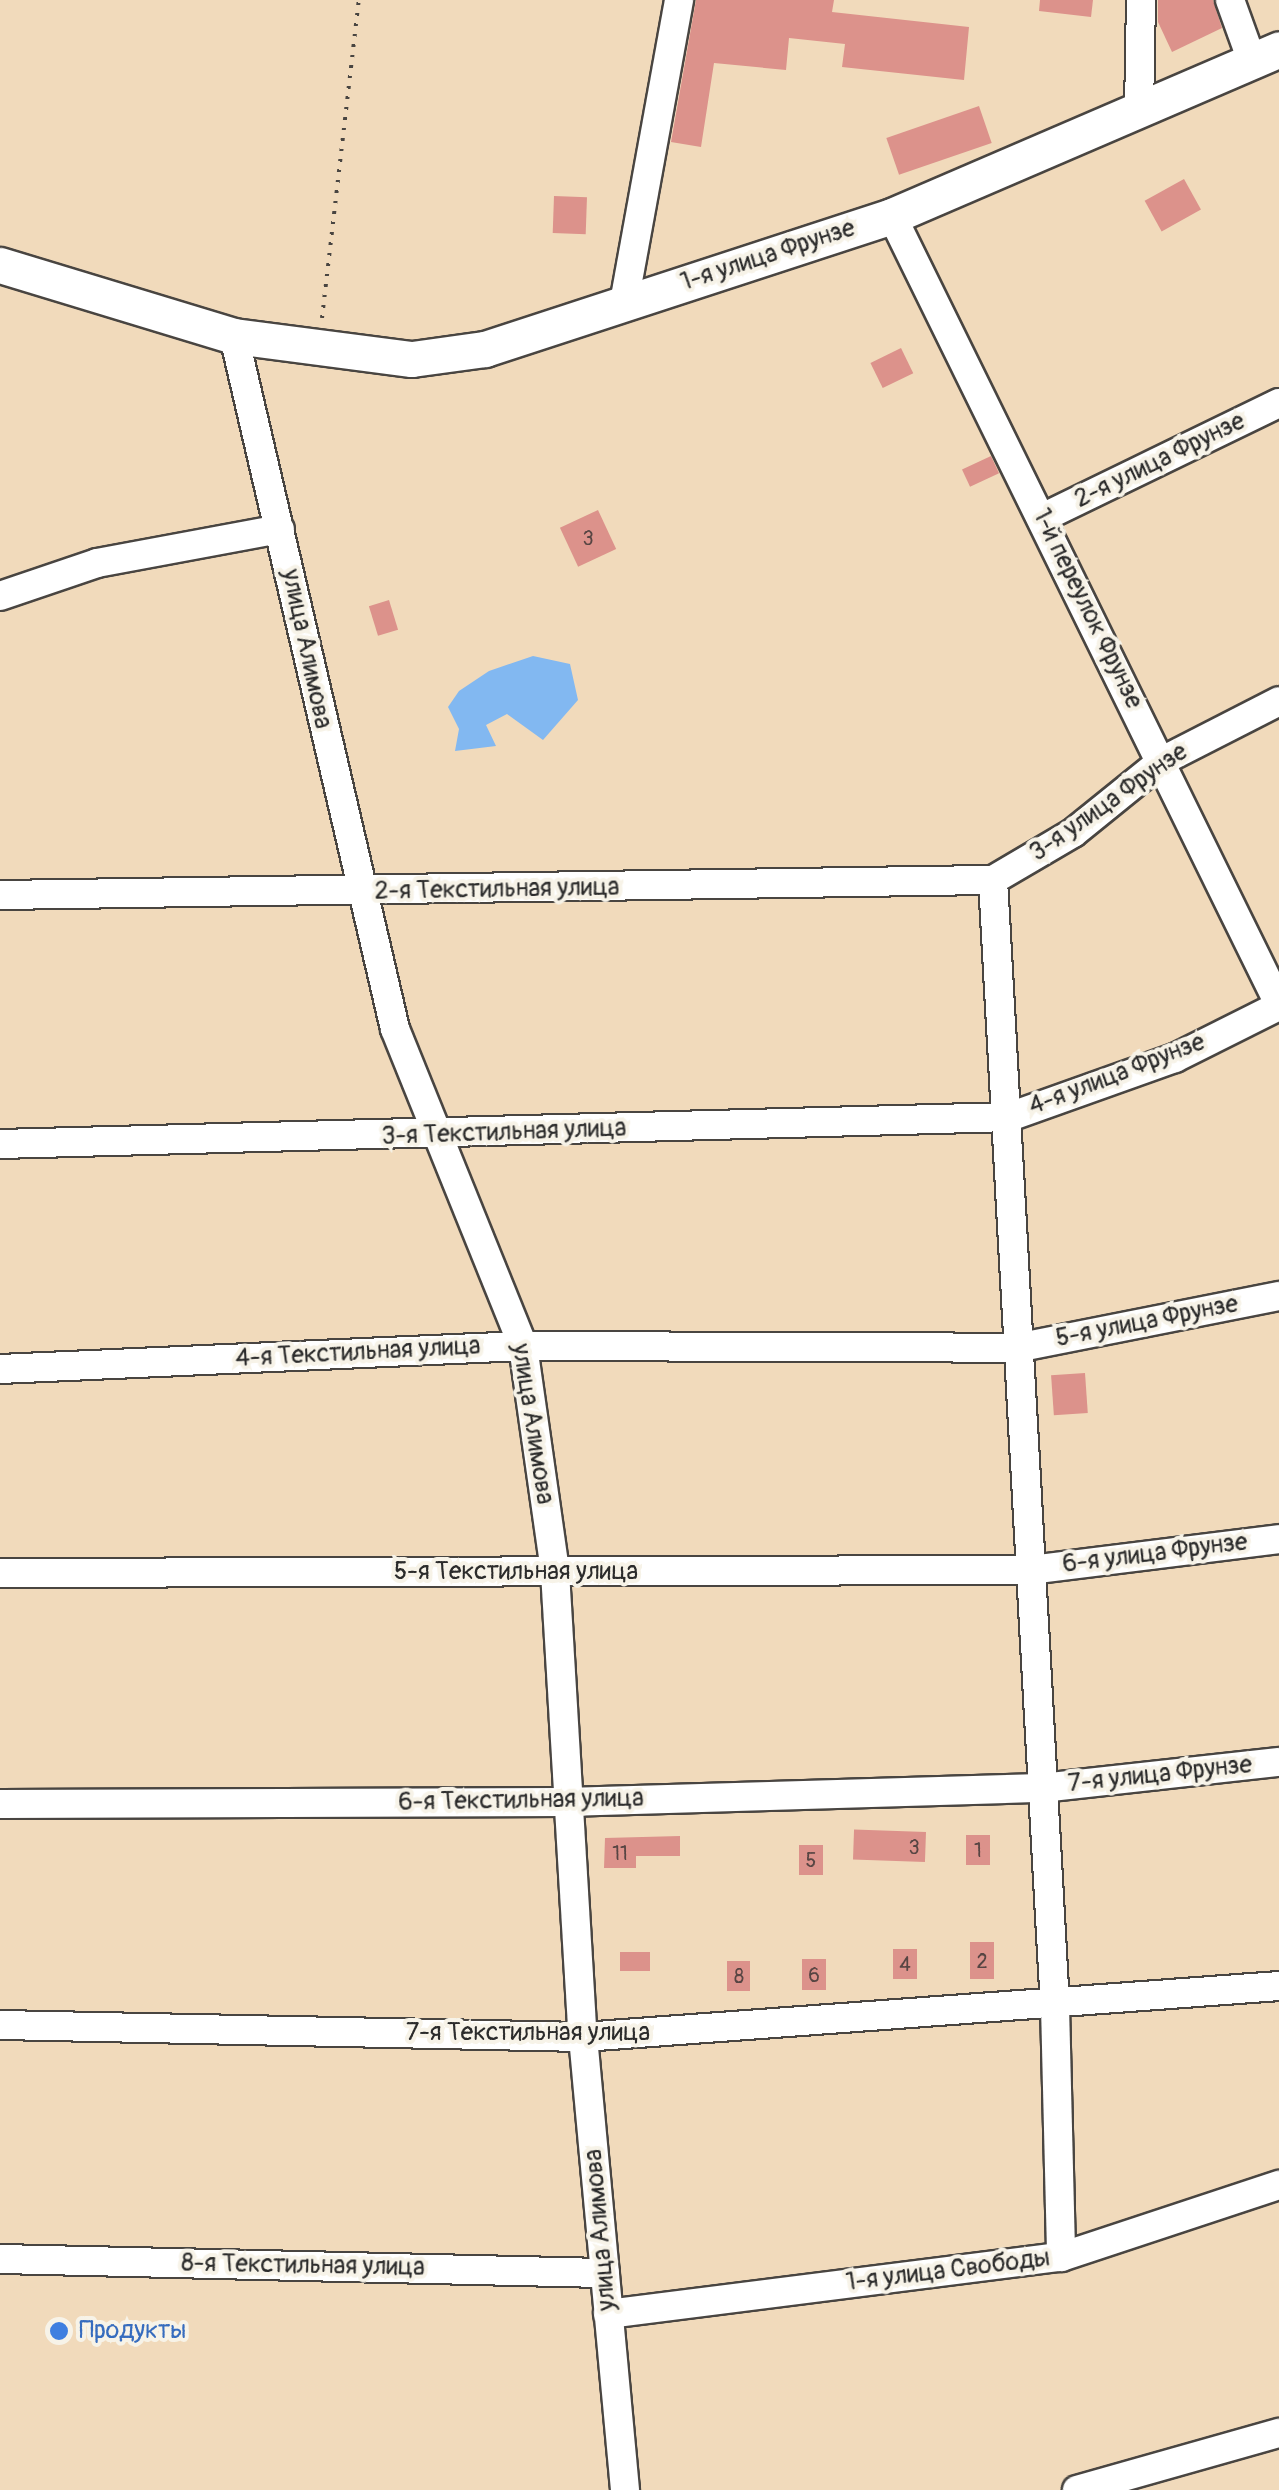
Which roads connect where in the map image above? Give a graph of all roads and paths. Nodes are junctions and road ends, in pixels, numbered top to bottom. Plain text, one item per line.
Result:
1 (359, 0) edge
2 (679, 0) edge
3 (1140, 0) edge
4 (1230, 0) edge
5 (1265, 55) edge
6 (1139, 112) junction
7 (892, 216) junction
8 (0, 265) edge
9 (624, 303) junction
10 (234, 336) junction
11 (319, 350) junction
12 (1279, 403) edge
13 (1042, 518) junction
14 (280, 529) junction
15 (0, 596) edge
16 (1279, 701) edge
17 (1162, 761) junction
18 (994, 880) junction
19 (359, 893) junction
20 (0, 896) edge
21 (1279, 1005) edge
22 (1009, 1116) junction
23 (436, 1136) junction
24 (0, 1144) edge
25 (1279, 1296) edge
26 (523, 1346) junction
27 (1016, 1348) junction
28 (0, 1369) edge
29 (1279, 1540) edge
30 (1031, 1570) junction
31 (555, 1572) junction
32 (0, 1573) edge
33 (1279, 1762) edge
34 (1042, 1788) junction
35 (566, 1802) junction
36 (0, 1804) edge
37 (1279, 1986) edge
38 (1055, 2006) junction
39 (0, 2025) edge
40 (583, 2038) junction
41 (1279, 2185) edge
42 (1061, 2257) junction
43 (0, 2259) edge
44 (606, 2273) junction
45 (608, 2314) junction
46 (1279, 2433) edge
47 (624, 2490) edge
48 (1077, 2490) edge

1 - 11 path
2 - 9 street
3 - 6 street
4 - 5 street
5 - 6 main road, 1-я улица Фрунзе
6 - 7 main road, 1-я улица Фрунзе
7 - 9 main road, 1-я улица Фрунзе
7 - 13 street, 1-й переулок Фрунзе
8 - 10 main road, 1-я улица Фрунзе
9 - 11 main road, 1-я улица Фрунзе
10 - 11 main road, 1-я улица Фрунзе
10 - 14 street, улица Алимова
12 - 13 street, 2-я улица Фрунзе
13 - 17 street, 1-й переулок Фрунзе
14 - 15 street
14 - 19 street, улица Алимова
16 - 17 street, 3-я улица Фрунзе
17 - 18 street, 3-я улица Фрунзе
17 - 21 street, 1-й переулок Фрунзе
18 - 19 street, 2-я Текстильная улица
18 - 22 street
19 - 20 street, 2-я Текстильная улица
19 - 23 street, улица Алимова
21 - 22 street, 4-я улица Фрунзе
22 - 23 street, 3-я Текстильная улица
22 - 27 street
23 - 24 street, 3-я Текстильная улица
23 - 26 street, улица Алимова
25 - 27 street, 5-я улица Фрунзе
26 - 27 street, 4-я Текстильная улица
26 - 28 street, 4-я Текстильная улица
26 - 31 street, улица Алимова
27 - 30 street
29 - 30 street, 6-я улица Фрунзе
30 - 31 street, 5-я Текстильная улица
30 - 34 street
31 - 32 street, 5-я Текстильная улица
31 - 35 street, улица Алимова
33 - 34 street, 7-я улица Фрунзе
34 - 35 street, 6-я Текстильная улица
34 - 38 street
35 - 36 street, 6-я Текстильная улица
35 - 40 street, улица Алимова
37 - 38 street, 7-я Текстильная улица
38 - 40 street, 7-я Текстильная улица
38 - 42 street
39 - 40 street, 7-я Текстильная улица
40 - 44 street, улица Алимова
41 - 42 street, 1-я улица Свободы
42 - 45 street, 1-я улица Свободы
43 - 44 street, 8-я Текстильная улица
44 - 45 street, улица Алимова
45 - 47 street, улица Алимова
46 - 48 street

